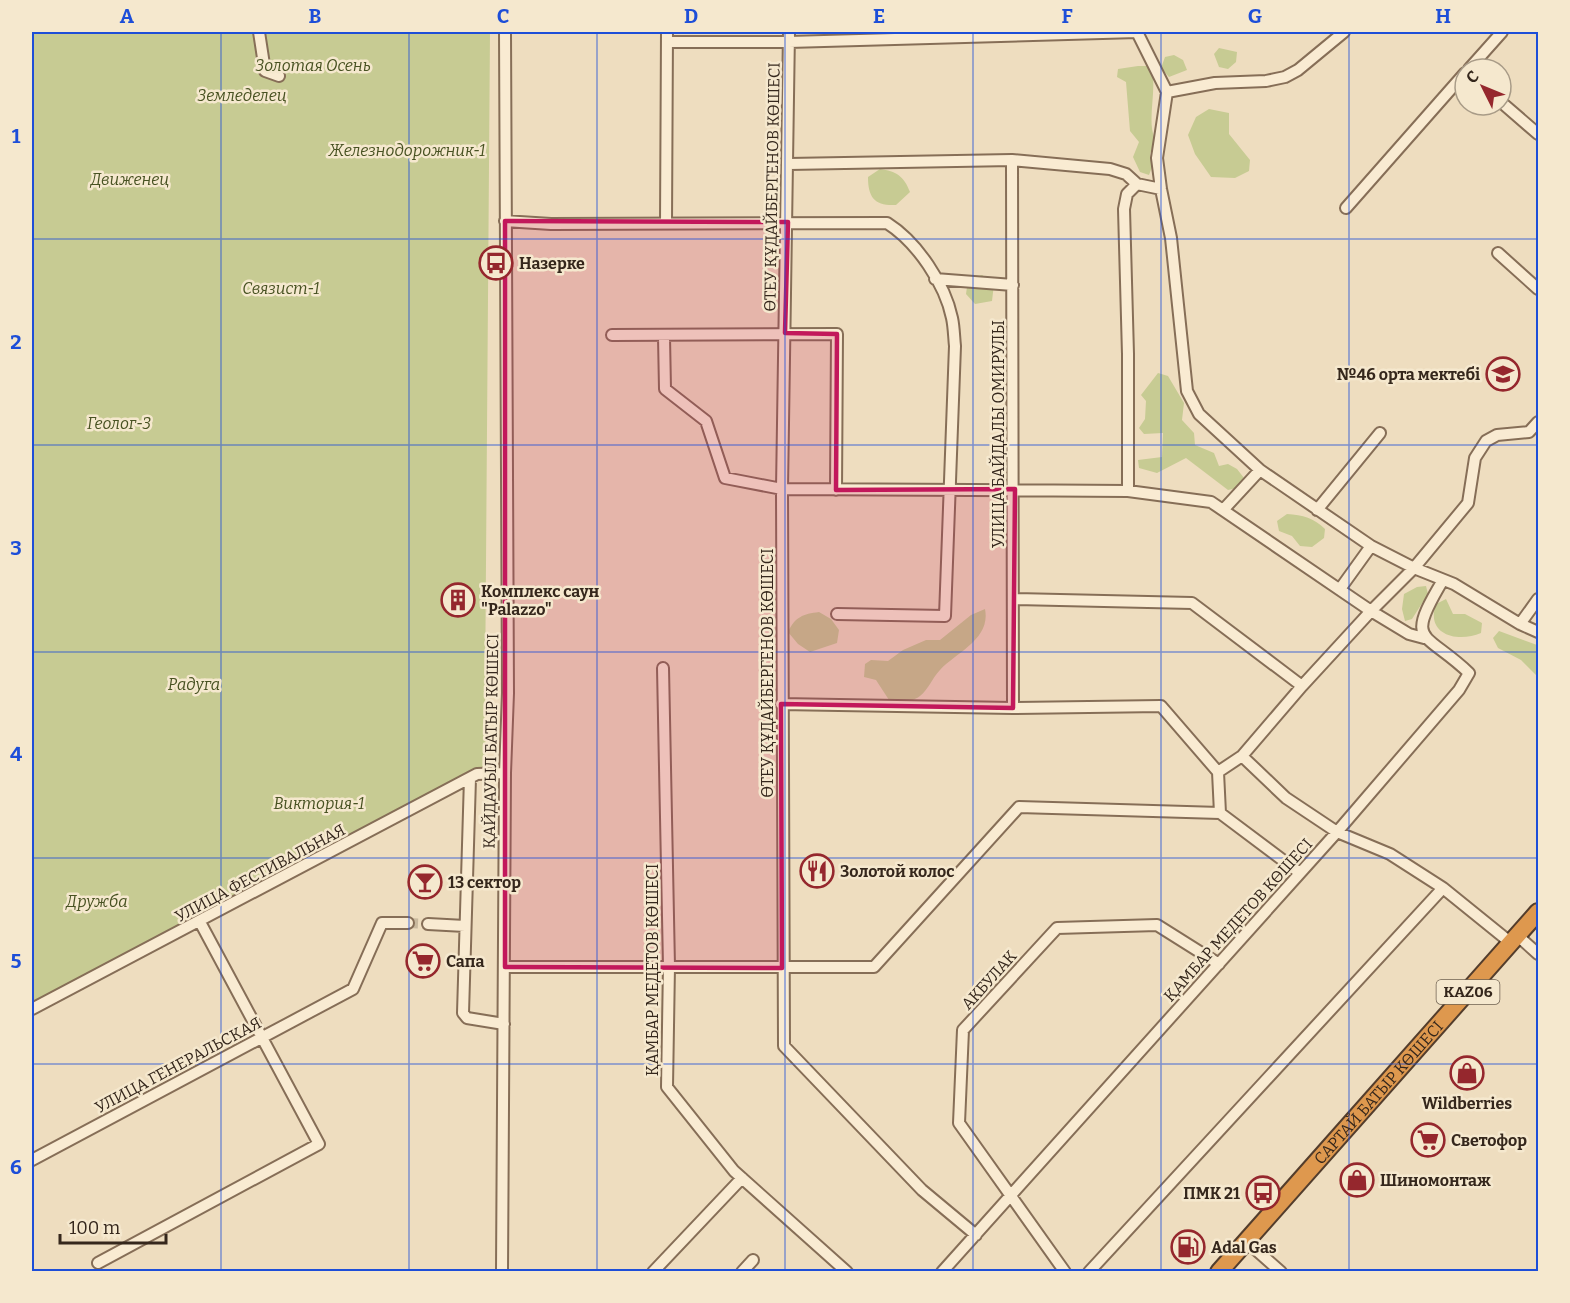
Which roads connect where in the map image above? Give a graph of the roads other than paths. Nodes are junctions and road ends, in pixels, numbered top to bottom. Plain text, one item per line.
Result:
1 (259, 32) edge
2 (504, 32) edge
3 (1137, 32) edge
4 (1343, 32) edge
5 (1502, 32) edge
6 (905, 35) edge
7 (667, 37) edge
8 (789, 37) edge
9 (1479, 57) edge
10 (279, 76) dead end
11 (1453, 87) edge
12 (1167, 92) junction
13 (1513, 112) edge
14 (1539, 134) edge
15 (1012, 160) junction
16 (789, 164) junction
17 (1137, 184) junction
18 (1161, 189) junction
19 (1346, 208) dead end
20 (505, 222) junction
21 (788, 222) junction
22 (666, 223) junction
23 (1498, 253) dead end
24 (935, 279) junction
25 (1013, 285) junction
26 (1539, 289) edge
27 (785, 333) junction
28 (612, 335) dead end
29 (664, 337) junction
30 (1539, 422) edge
31 (1380, 433) dead end
32 (1260, 470) junction
33 (782, 489) junction
34 (836, 489) junction
35 (1015, 489) junction
36 (949, 490) junction
37 (1128, 491) junction
38 (1224, 509) junction
39 (1317, 510) junction
40 (1371, 546) junction
41 (1414, 568) junction
42 (1443, 579) junction
43 (1340, 589) junction
44 (1013, 599) junction
45 (1539, 599) edge
46 (1371, 611) junction
47 (837, 614) dead end
48 (1520, 624) junction
49 (1539, 632) edge
50 (1424, 638) junction
51 (663, 668) dead end
52 (1302, 686) junction
53 (782, 704) junction
54 (1013, 708) junction
55 (1242, 756) junction
56 (1218, 772) junction
57 (505, 773) junction
58 (470, 778) junction
59 (1220, 813) junction
60 (1336, 832) junction
61 (1300, 873) junction
62 (1443, 888) junction
63 (1539, 912) edge
64 (200, 922) junction
65 (408, 923) tunnel mouth
66 (428, 924) tunnel mouth
67 (465, 926) junction
68 (1514, 940) junction
69 (1539, 954) edge
70 (1219, 964) junction
71 (669, 966) junction
72 (505, 968) junction
73 (782, 968) junction
74 (32, 1009) edge
75 (504, 1024) junction
76 (262, 1038) junction
77 (32, 1160) edge
78 (742, 1178) junction
79 (1011, 1196) junction
80 (976, 1235) junction
81 (1246, 1241) junction
82 (753, 1260) dead end
83 (98, 1263) dead end
84 (502, 1272) edge
85 (654, 1272) edge
86 (742, 1272) edge
87 (847, 1272) edge
88 (942, 1272) edge
89 (1065, 1272) edge
90 (1089, 1272) edge
91 (1219, 1272) edge
92 (1281, 1272) edge

1 - 10 street
2 - 20 street, ҚАЙДАУЫЛ БАТЫР КӨШЕСІ
3 - 6 street
3 - 12 street
4 - 12 street
5 - 9 street
6 - 8 street
7 - 8 street
7 - 22 street
8 - 16 street, ӨТЕУ ҚҰДАЙБЕРГЕНОВ КӨШЕСІ
11 - 19 street
12 - 18 street
13 - 14 street
15 - 16 street
15 - 17 street
15 - 25 street, УЛИЦА БАЙДАЛЫ ОМИРУЛЫ
16 - 21 street, ӨТЕУ ҚҰДАЙБЕРГЕНОВ КӨШЕСІ
17 - 18 street
17 - 37 street
18 - 32 street
20 - 22 street
20 - 57 street, ҚАЙДАУЫЛ БАТЫР КӨШЕСІ
21 - 22 street
21 - 24 street
21 - 27 street, ӨТЕУ ҚҰДАЙБЕРГЕНОВ КӨШЕСІ
23 - 26 street
24 - 25 street
24 - 36 street
25 - 35 street, УЛИЦА БАЙДАЛЫ ОМИРУЛЫ
27 - 29 street
27 - 33 street, ӨТЕУ ҚҰДАЙБЕРГЕНОВ КӨШЕСІ
27 - 34 street
28 - 29 street
29 - 33 street
30 - 41 street
31 - 39 street
32 - 38 street
32 - 39 street
33 - 34 street
33 - 53 street, ӨТЕУ ҚҰДАЙБЕРГЕНОВ КӨШЕСІ
34 - 36 street
35 - 36 street
35 - 37 street
35 - 44 street, УЛИЦА БАЙДАЛЫ ОМИРУЛЫ
36 - 47 street
37 - 38 street
38 - 43 street
39 - 40 street
40 - 41 street
40 - 43 street
41 - 42 street
41 - 46 street
42 - 48 street
42 - 50 street
43 - 46 street
44 - 52 street
44 - 54 street, УЛИЦА БАЙДАЛЫ ОМИРУЛЫ
45 - 48 street
46 - 50 street
46 - 52 street
48 - 49 street
50 - 60 street, ҚАМБАР МЕДЕТОВ КӨШЕСІ
51 - 71 street, ҚАМБАР МЕДЕТОВ КӨШЕСІ
52 - 55 street
53 - 54 street
53 - 73 street, ӨТЕУ ҚҰДАЙБЕРГЕНОВ КӨШЕСІ
54 - 56 street
55 - 56 street
55 - 60 street
56 - 59 street
57 - 58 street, УЛИЦА ФЕСТИВАЛЬНАЯ
57 - 72 street, ҚАЙДАУЫЛ БАТЫР КӨШЕСІ
58 - 64 street, УЛИЦА ФЕСТИВАЛЬНАЯ
58 - 67 street
59 - 61 street
59 - 73 street
60 - 61 street, ҚАМБАР МЕДЕТОВ КӨШЕСІ
60 - 62 street
61 - 70 street, ҚАМБАР МЕДЕТОВ КӨШЕСІ
62 - 68 street
62 - 90 street
63 - 68 highway, САРТАЙ БАТЫР КӨШЕСІ / KАZ06
64 - 74 street, УЛИЦА ФЕСТИВАЛЬНАЯ
64 - 76 street
65 - 76 street, УЛИЦА ГЕНЕРАЛЬСКАЯ
66 - 67 street
67 - 75 street
68 - 69 street
68 - 81 highway, САРТАЙ БАТЫР КӨШЕСІ / KАZ06
70 - 79 street, ҚАМБАР МЕДЕТОВ КӨШЕСІ
70 - 79 street, АКБУЛАК
71 - 72 street
71 - 73 street
71 - 78 street, ҚАМБАР МЕДЕТОВ КӨШЕСІ
72 - 75 street, ҚАЙДАУЫЛ БАТЫР КӨШЕСІ
73 - 80 street, ӨТЕУ ҚҰДАЙБЕРГЕНОВ КӨШЕСІ
75 - 84 street, ҚАЙДАУЫЛ БАТЫР КӨШЕСІ
76 - 77 street, УЛИЦА ГЕНЕРАЛЬСКАЯ
76 - 83 street
78 - 85 street
78 - 87 street, ҚАМБАР МЕДЕТОВ КӨШЕСІ
79 - 80 street, ҚАМБАР МЕДЕТОВ КӨШЕСІ
79 - 89 street, АКБУЛАК
80 - 88 street, ҚАМБАР МЕДЕТОВ КӨШЕСІ
81 - 91 highway, САРТАЙ БАТЫР КӨШЕСІ / KАZ06
81 - 92 street
82 - 86 street

